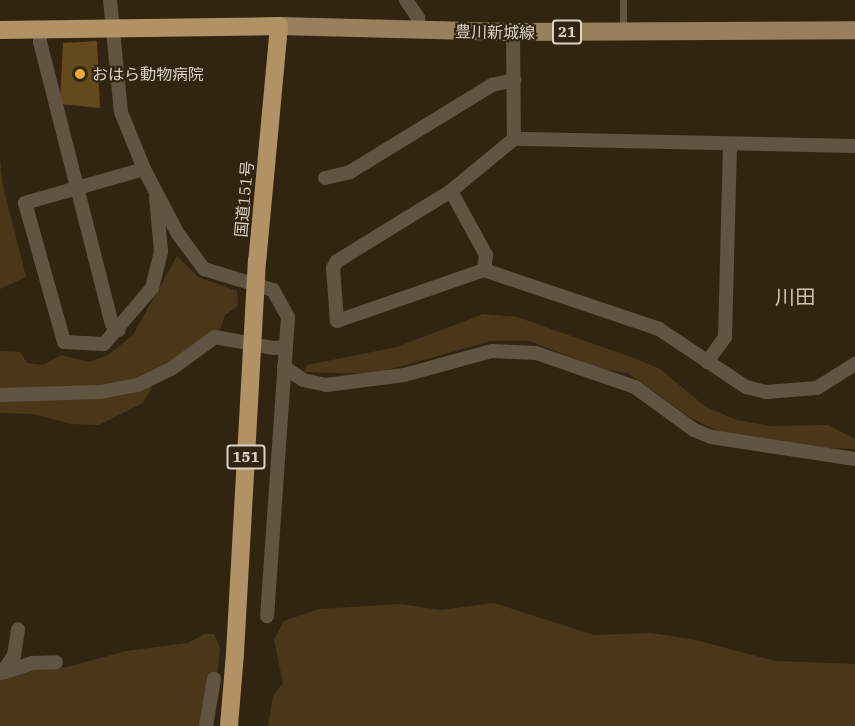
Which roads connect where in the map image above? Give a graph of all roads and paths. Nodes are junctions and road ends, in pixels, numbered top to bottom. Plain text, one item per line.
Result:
1 (110, 0) edge
2 (406, 0) edge
3 (623, 0) edge
4 (279, 26) junction
5 (0, 30) edge
6 (40, 30) junction
7 (418, 30) junction
8 (855, 30) edge
9 (112, 31) junction
10 (513, 32) junction
11 (622, 32) junction
12 (514, 80) junction
13 (514, 139) junction
14 (730, 144) junction
15 (855, 146) edge
16 (144, 169) junction
17 (325, 178) dead end
18 (77, 188) junction
19 (451, 191) junction
20 (157, 196) junction
21 (484, 270) junction
22 (119, 330) junction
23 (286, 347) junction
24 (707, 362) junction
25 (855, 364) edge
26 (284, 367) junction
27 (0, 395) edge
28 (855, 459) edge
29 (267, 616) dead end
30 (18, 629) dead end
31 (236, 653) junction
32 (56, 662) dead end
33 (3, 673) edge
34 (214, 679) dead end
35 (206, 726) edge
36 (229, 726) edge
37 (234, 726) edge

1 - 9 street
2 - 7 street
3 - 11 lane
4 - 7 main road, 豊川新城線 / 21
4 - 9 highway
4 - 31 highway, 国道151号 / 151, bridge
5 - 6 highway
6 - 9 highway
6 - 18 street
7 - 10 main road, 豊川新城線 / 21
8 - 11 main road, 豊川新城線 / 21
9 - 16 street
10 - 11 main road, 豊川新城線 / 21
10 - 12 street
12 - 13 street
12 - 17 street
13 - 14 street
13 - 19 street
14 - 15 street
14 - 24 street
16 - 18 street
16 - 20 street
18 - 22 street
18 - 22 street
19 - 21 street
19 - 21 street
20 - 22 street
20 - 23 street
21 - 24 street
23 - 26 street
23 - 27 street
24 - 25 street
26 - 28 street
26 - 29 street
30 - 33 street
31 - 36 highway, 国道151号 / 151
31 - 37 highway, 国道151号 / 151
32 - 33 street
34 - 35 street

